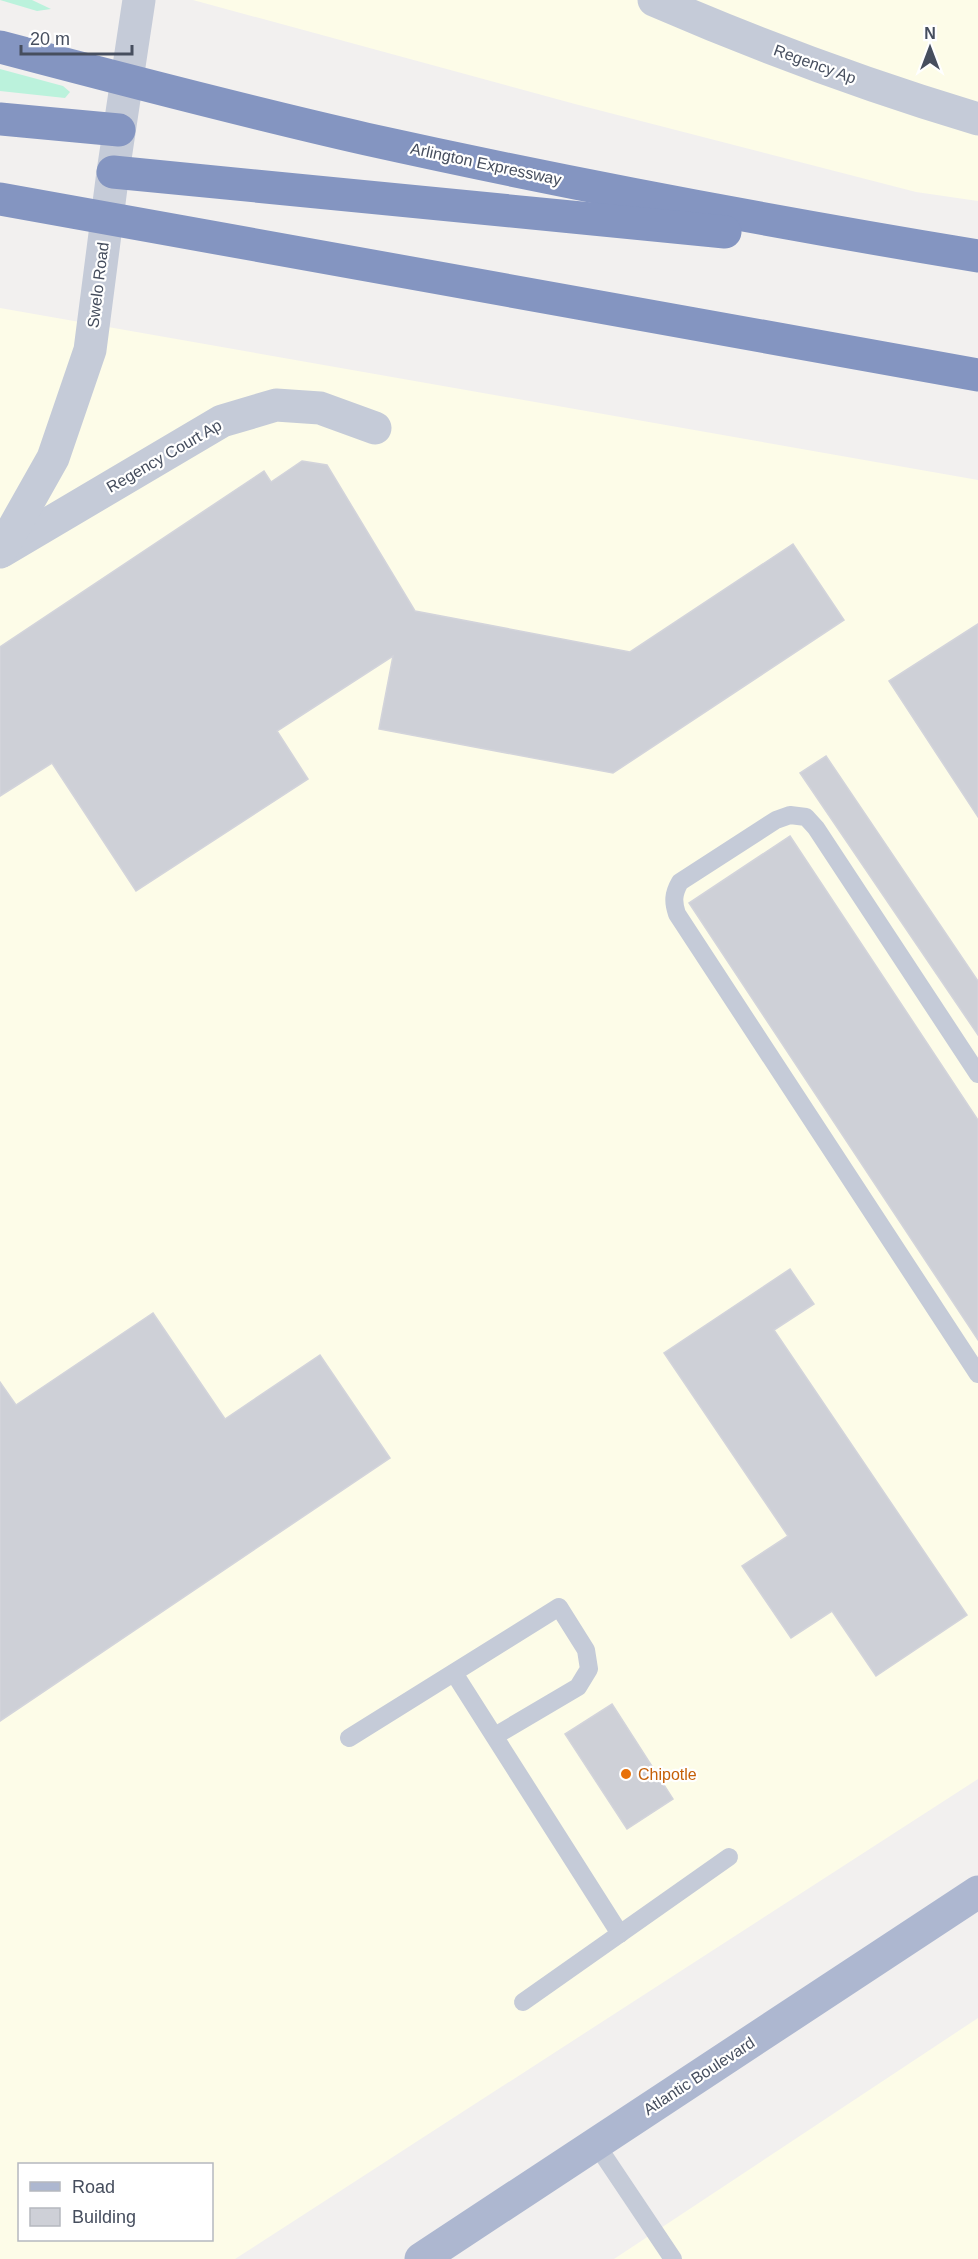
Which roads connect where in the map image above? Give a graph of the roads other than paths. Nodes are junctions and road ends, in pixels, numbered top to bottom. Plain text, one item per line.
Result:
1 (139, 0) edge
2 (654, 0) edge
3 (0, 47) edge
4 (126, 79) junction
5 (0, 119) edge
6 (978, 119) edge
7 (119, 130) junction
8 (113, 172) junction
9 (0, 199) edge
10 (106, 218) junction
11 (978, 256) edge
12 (978, 375) edge
13 (375, 428) dead end
14 (0, 552) edge
15 (978, 1074) edge
16 (978, 1374) edge
17 (454, 1673) junction
18 (495, 1736) junction
19 (349, 1738) dead end
20 (729, 1857) dead end
21 (978, 1892) edge
22 (620, 1934) junction
23 (523, 2002) dead end
24 (596, 2144) junction
25 (421, 2259) edge
26 (673, 2259) edge

1 - 4 street, Swelo Road
2 - 6 street, Regency Ap
3 - 4 highway, Arlington Expressway
4 - 7 street, Swelo Road
4 - 11 highway, Arlington Expressway
5 - 7 highway
7 - 8 street, Swelo Road
8 - 10 street, Swelo Road
8 - 11 highway
9 - 10 highway
10 - 12 highway
10 - 14 street, Swelo Road
13 - 14 street, Regency Court Ap
15 - 16 lane
17 - 18 lane
17 - 18 lane
17 - 19 lane
18 - 22 lane
20 - 22 lane
21 - 24 main road, Atlantic Boulevard
22 - 23 lane
24 - 25 main road, Atlantic Boulevard
24 - 26 lane

